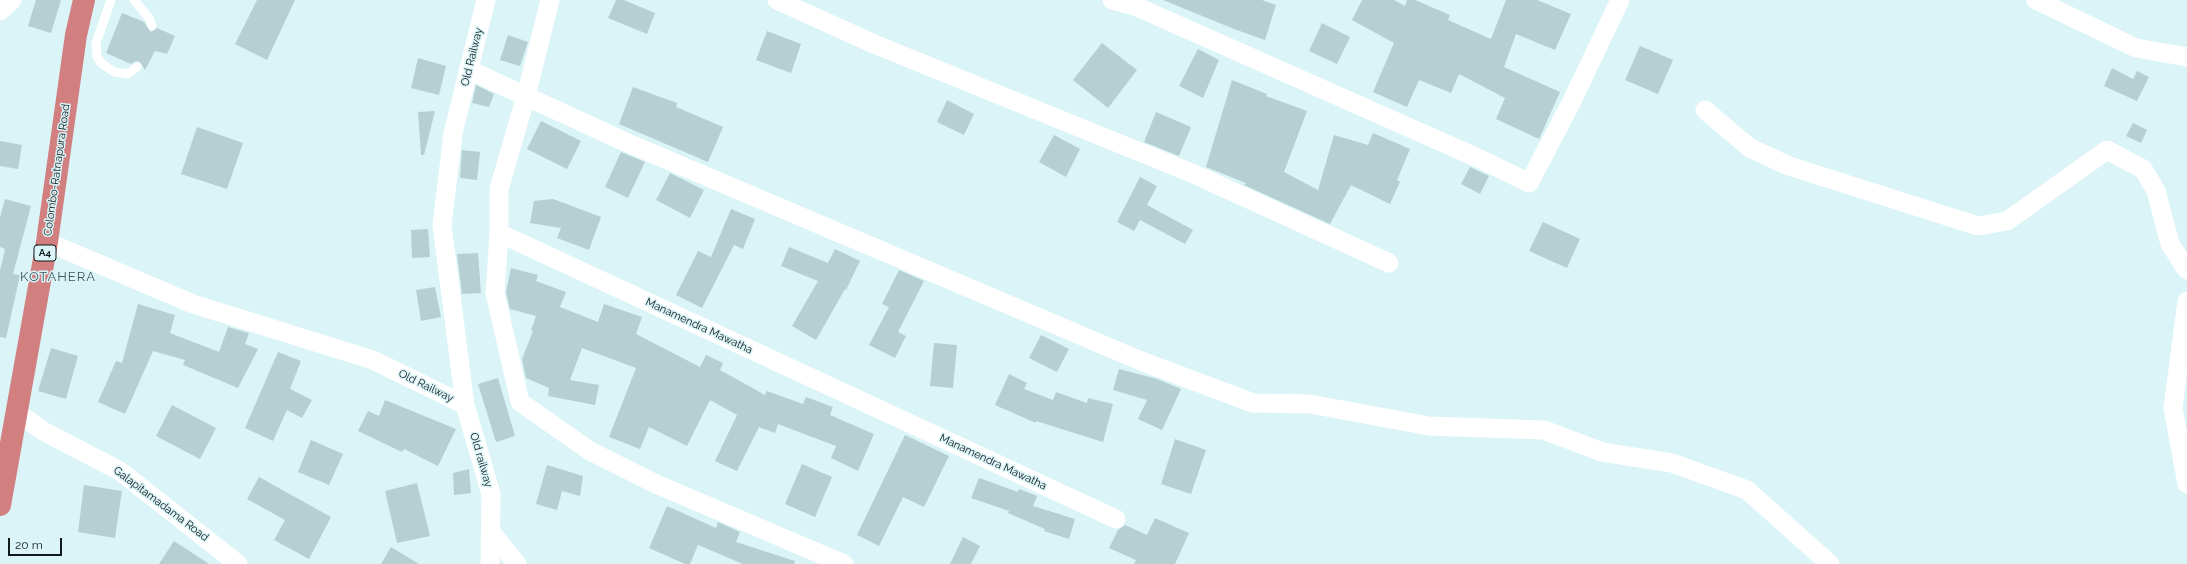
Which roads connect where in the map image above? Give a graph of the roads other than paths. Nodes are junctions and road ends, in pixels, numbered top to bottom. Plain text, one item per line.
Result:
1 (12, 0) edge
2 (84, 0) edge
3 (111, 0) edge
4 (134, 0) edge
5 (486, 0) edge
6 (550, 0) edge
7 (777, 0) edge
8 (1112, 0) edge
9 (1620, 0) edge
10 (2038, 0) edge
11 (0, 11) edge
12 (152, 26) dead end
13 (2187, 57) edge
14 (137, 67) dead end
15 (469, 70) junction
16 (526, 96) junction
17 (1705, 110) dead end
18 (499, 233) junction
19 (46, 242) junction
20 (1389, 263) dead end
21 (2187, 270) edge
22 (2187, 301) edge
23 (466, 405) junction
24 (18, 413) junction
25 (2187, 484) edge
26 (0, 505) edge
27 (1116, 519) dead end
28 (490, 532) junction
29 (238, 564) edge
30 (490, 564) edge
31 (517, 564) edge
32 (844, 564) edge
33 (1830, 564) edge

1 - 11 street
2 - 19 highway, Colombo-Ratnapura Road / A4
3 - 14 lane
4 - 12 lane
5 - 15 street, Old Railway
6 - 16 street
7 - 20 street
8 - 9 street
10 - 13 street
15 - 16 street
15 - 23 street, Old Railway
16 - 18 street
16 - 33 street
17 - 21 street
18 - 27 street, Manamendra Mawatha
18 - 32 street
19 - 23 street, Old Railway
19 - 24 highway, Colombo-Ratnapura Road / A4
22 - 25 street
23 - 28 street, Old railway
24 - 26 highway, Colombo-Ratnapura Road / A4
24 - 29 street, Galapitamadama Road
28 - 30 street, Old railway
28 - 31 street

